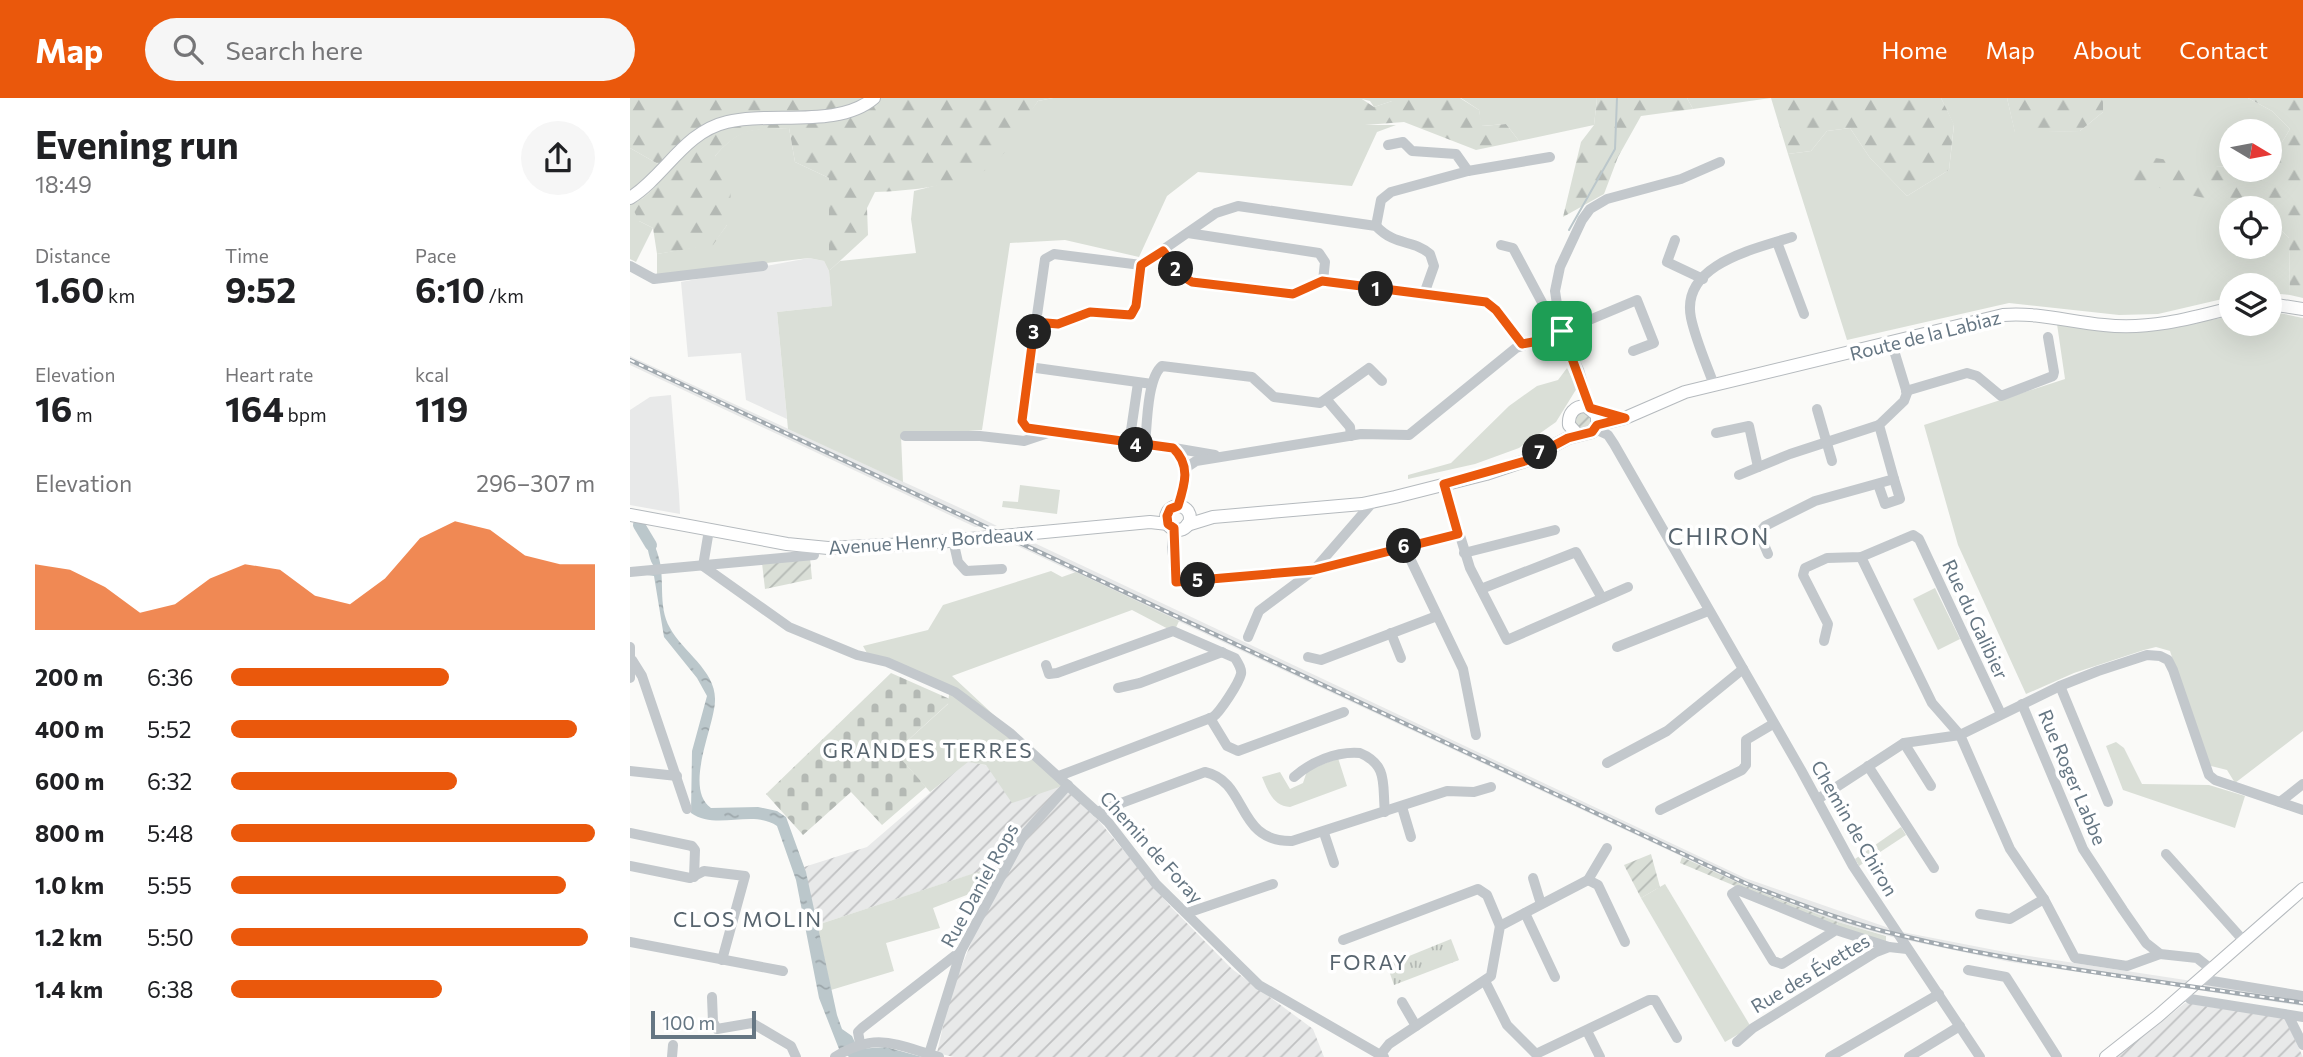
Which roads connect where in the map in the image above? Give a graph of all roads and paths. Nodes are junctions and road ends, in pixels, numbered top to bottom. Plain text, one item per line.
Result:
1 (874, 98) edge
2 (1388, 145) dead end
3 (1550, 157) dead end
4 (1720, 162) dead end
5 (1468, 171) junction
6 (630, 198) edge
7 (1376, 226) junction
8 (1188, 233) junction
9 (1791, 237) dead end
10 (1675, 240) dead end
11 (1777, 242) junction
12 (1501, 245) dead end
13 (1163, 251) junction
14 (1141, 265) junction
15 (630, 266) edge
16 (763, 266) dead end
17 (1703, 279) junction
18 (1322, 281) junction
19 (1424, 294) junction
20 (2282, 306) edge
21 (2303, 309) edge
22 (2219, 311) edge
23 (1804, 314) dead end
24 (1035, 322) junction
25 (1562, 331) junction
26 (2048, 337) dead end
27 (1522, 344) junction
28 (1892, 344) junction
29 (1633, 351) dead end
30 (1029, 367) junction
31 (1382, 381) dead end
32 (1138, 383) junction
33 (1152, 384) junction
34 (1714, 385) junction
35 (1906, 391) junction
36 (1327, 400) junction
37 (1587, 409) junction
38 (1817, 409) dead end
39 (1619, 420) junction
40 (1879, 425) junction
41 (1596, 427) junction
42 (1574, 430) junction
43 (1049, 432) junction
44 (1716, 433) dead end
45 (1608, 435) junction
46 (905, 436) dead end
47 (1352, 436) junction
48 (1828, 441) junction
49 (1129, 444) junction
50 (1144, 446) junction
51 (1173, 448) junction
52 (1219, 455) junction
53 (1832, 461) dead end
54 (1187, 467) junction
55 (1758, 467) junction
56 (1739, 475) dead end
57 (1894, 479) junction
58 (1444, 484) junction
59 (1878, 484) junction
60 (1374, 502) junction
61 (630, 515) edge
62 (1185, 515) junction
63 (1170, 523) junction
64 (709, 530) junction
65 (1555, 530) dead end
66 (1458, 534) junction
67 (953, 540) junction
68 (1404, 546) junction
69 (1464, 552) junction
70 (1768, 554) dead end
71 (814, 555) dead end
72 (1861, 557) junction
73 (703, 566) junction
74 (1002, 569) dead end
75 (1314, 570) junction
76 (630, 572) edge
77 (1628, 587) dead end
78 (1480, 589) junction
79 (1602, 598) junction
80 (1708, 611) junction
81 (1437, 616) junction
82 (1391, 633) junction
83 (1248, 637) dead end
84 (1824, 641) dead end
85 (630, 647) edge
86 (1617, 648) dead end
87 (1222, 652) junction
88 (1308, 657) dead end
89 (1401, 658) dead end
90 (632, 660) junction
91 (1046, 665) dead end
92 (1743, 669) junction
93 (630, 678) edge
94 (2060, 686) junction
95 (1118, 688) dead end
96 (2022, 704) junction
97 (1344, 712) dead end
98 (2001, 714) junction
99 (1210, 718) junction
100 (1773, 724) junction
101 (1476, 734) dead end
102 (1959, 735) junction
103 (1904, 743) junction
104 (1607, 763) dead end
105 (1868, 766) junction
106 (630, 771) edge
107 (677, 776) junction
108 (1059, 776) junction
109 (1294, 777) dead end
110 (2303, 784) edge
111 (1068, 785) junction
112 (1931, 786) dead end
113 (1491, 787) dead end
114 (1818, 799) junction
115 (2280, 802) junction
116 (2108, 803) dead end
117 (1402, 807) junction
118 (687, 809) dead end
119 (1660, 810) dead end
120 (2303, 810) edge
121 (1097, 811) junction
122 (1385, 811) junction
123 (630, 833) edge
124 (1324, 833) junction
125 (1411, 837) dead end
126 (1607, 848) dead end
127 (2166, 854) dead end
128 (1334, 863) dead end
129 (630, 866) edge
130 (1934, 868) dead end
131 (694, 877) junction
132 (1533, 878) dead end
133 (1588, 880) junction
134 (1273, 884) dead end
135 (2303, 889) edge
136 (2044, 900) junction
137 (1541, 904) junction
138 (1187, 913) junction
139 (1525, 913) junction
140 (1980, 914) dead end
141 (1500, 926) junction
142 (1836, 930) junction
143 (1343, 940) dead end
144 (2243, 940) junction
145 (630, 942) edge
146 (1625, 942) dead end
147 (1889, 947) junction
148 (1907, 949) junction
149 (961, 951) junction
150 (2160, 954) junction
151 (722, 960) junction
152 (2211, 969) junction
153 (783, 971) dead end
154 (1968, 971) dead end
155 (1555, 977) dead end
156 (1485, 981) junction
157 (2192, 986) junction
158 (1939, 993) junction
159 (2303, 996) edge
160 (712, 997) dead end
161 (1402, 1002) dead end
162 (2288, 1015) junction
163 (2303, 1017) edge
164 (1416, 1026) junction
165 (1960, 1026) junction
166 (1587, 1031) junction
167 (1677, 1038) dead end
168 (1737, 1042) dead end
169 (858, 1044) junction
170 (673, 1045) dead end
171 (2303, 1045) edge
172 (839, 1055) edge
173 (934, 1056) edge
174 (1383, 1056) edge
175 (672, 1057) edge
176 (796, 1057) edge
177 (1600, 1057) edge
178 (1830, 1057) edge
179 (1909, 1057) edge
180 (1980, 1057) edge
181 (2057, 1057) edge
182 (2106, 1057) edge

1 - 6 main road
2 - 5 street
3 - 5 street
4 - 25 street
5 - 7 street
7 - 8 street
7 - 19 street
8 - 13 street
8 - 18 street
9 - 11 street
10 - 17 street
11 - 17 street
11 - 23 street
12 - 25 street
13 - 14 street
13 - 18 street
14 - 24 street
14 - 24 street
15 - 16 street
17 - 34 street
18 - 19 street
19 - 27 street
20 - 21 main road
22 - 28 main road, Route de la Labiaz
24 - 30 street
25 - 27 street
25 - 29 street
25 - 37 street
26 - 35 street
27 - 47 street
28 - 34 main road, Route de la Labiaz
28 - 35 street
30 - 32 street
30 - 43 street
31 - 36 street
32 - 33 street
32 - 49 street
33 - 36 street
33 - 50 street
34 - 39 main road, Route de la Labiaz
35 - 40 street
36 - 47 street
37 - 39 main road
37 - 41 main road
37 - 42 main road
38 - 48 street
39 - 41 main road, Route de la Labiaz
39 - 45 street
40 - 48 street
40 - 57 street
41 - 42 main road, Route de la Labiaz
41 - 45 street
42 - 58 main road, Route de la Labiaz
43 - 46 street
43 - 49 street
44 - 55 street
45 - 80 street, Chemin de Chiron
47 - 52 street
48 - 53 street
48 - 55 street
49 - 50 street
50 - 51 street
51 - 52 street
51 - 54 street
52 - 54 street
54 - 62 street
55 - 56 street
57 - 59 street
57 - 59 street
58 - 60 main road, Route de la Labiaz
58 - 66 street
59 - 70 street
60 - 62 main road
60 - 75 street
61 - 64 main road, Avenue Henry Bordeaux
62 - 63 main road, Avenue Henry Bordeaux
62 - 63 main road
63 - 67 main road, Avenue Henry Bordeaux
63 - 75 street
64 - 67 main road, Avenue Henry Bordeaux
64 - 73 street
65 - 69 street
66 - 68 street
66 - 69 street
67 - 74 street
68 - 75 street
68 - 81 street
69 - 78 street
71 - 73 street, Avenue Henry Bordeaux
72 - 84 street
72 - 98 street, Rue du Galibier
72 - 102 street
73 - 76 street, Avenue Henry Bordeaux
73 - 108 street, Chemin de Foray
75 - 83 street
77 - 79 street
78 - 79 street
78 - 79 street
80 - 86 street
80 - 92 street, Chemin de Chiron
81 - 82 street
81 - 101 street
82 - 88 street
82 - 89 street
85 - 90 street
87 - 91 street
87 - 95 street
87 - 99 street
90 - 93 street
90 - 107 street
92 - 100 street, Chemin de Chiron
92 - 104 street
94 - 96 street
94 - 115 street
94 - 116 street
96 - 98 street
96 - 150 street, Rue Roger Labbe
97 - 99 street
98 - 102 street
99 - 108 street
100 - 114 street, Chemin de Chiron
100 - 119 street
102 - 103 street
102 - 136 street
103 - 105 street
103 - 112 street
105 - 114 street
105 - 130 street
106 - 107 street
107 - 118 street
108 - 111 street, Chemin de Foray
109 - 122 street
110 - 115 street
111 - 121 street, Chemin de Foray
111 - 149 street, Rue Daniel Rops
113 - 117 street
114 - 148 street, Chemin de Chiron
115 - 120 street
117 - 122 street
117 - 125 street
121 - 124 street
121 - 138 street, Chemin de Foray
122 - 124 street
123 - 131 street
124 - 128 street
126 - 133 street
127 - 144 street
129 - 131 street
131 - 151 street
132 - 137 street
133 - 137 street
133 - 146 street
134 - 138 street
135 - 144 main road
136 - 140 street
136 - 150 street
137 - 139 street
138 - 174 street, Chemin de Foray
139 - 141 street
139 - 155 street
141 - 143 street
141 - 156 street
142 - 142 street
142 - 147 street
144 - 152 main road
145 - 151 street
147 - 148 street, Rue des Évettes
147 - 168 street, Rue des Évettes
148 - 158 street, Chemin de Chiron
149 - 169 street
149 - 173 street, Rue Daniel Rops
150 - 152 street
151 - 153 street
152 - 157 main road
154 - 181 street
156 - 164 street
156 - 166 street
157 - 159 street
157 - 162 street
157 - 182 main road
158 - 165 street, Chemin de Chiron
158 - 178 street
160 - 176 street
161 - 164 street
162 - 163 street
162 - 171 street
164 - 174 street
165 - 179 street
165 - 180 street, Chemin de Chiron
166 - 167 street
166 - 177 street
169 - 172 street
169 - 173 street
170 - 175 street

